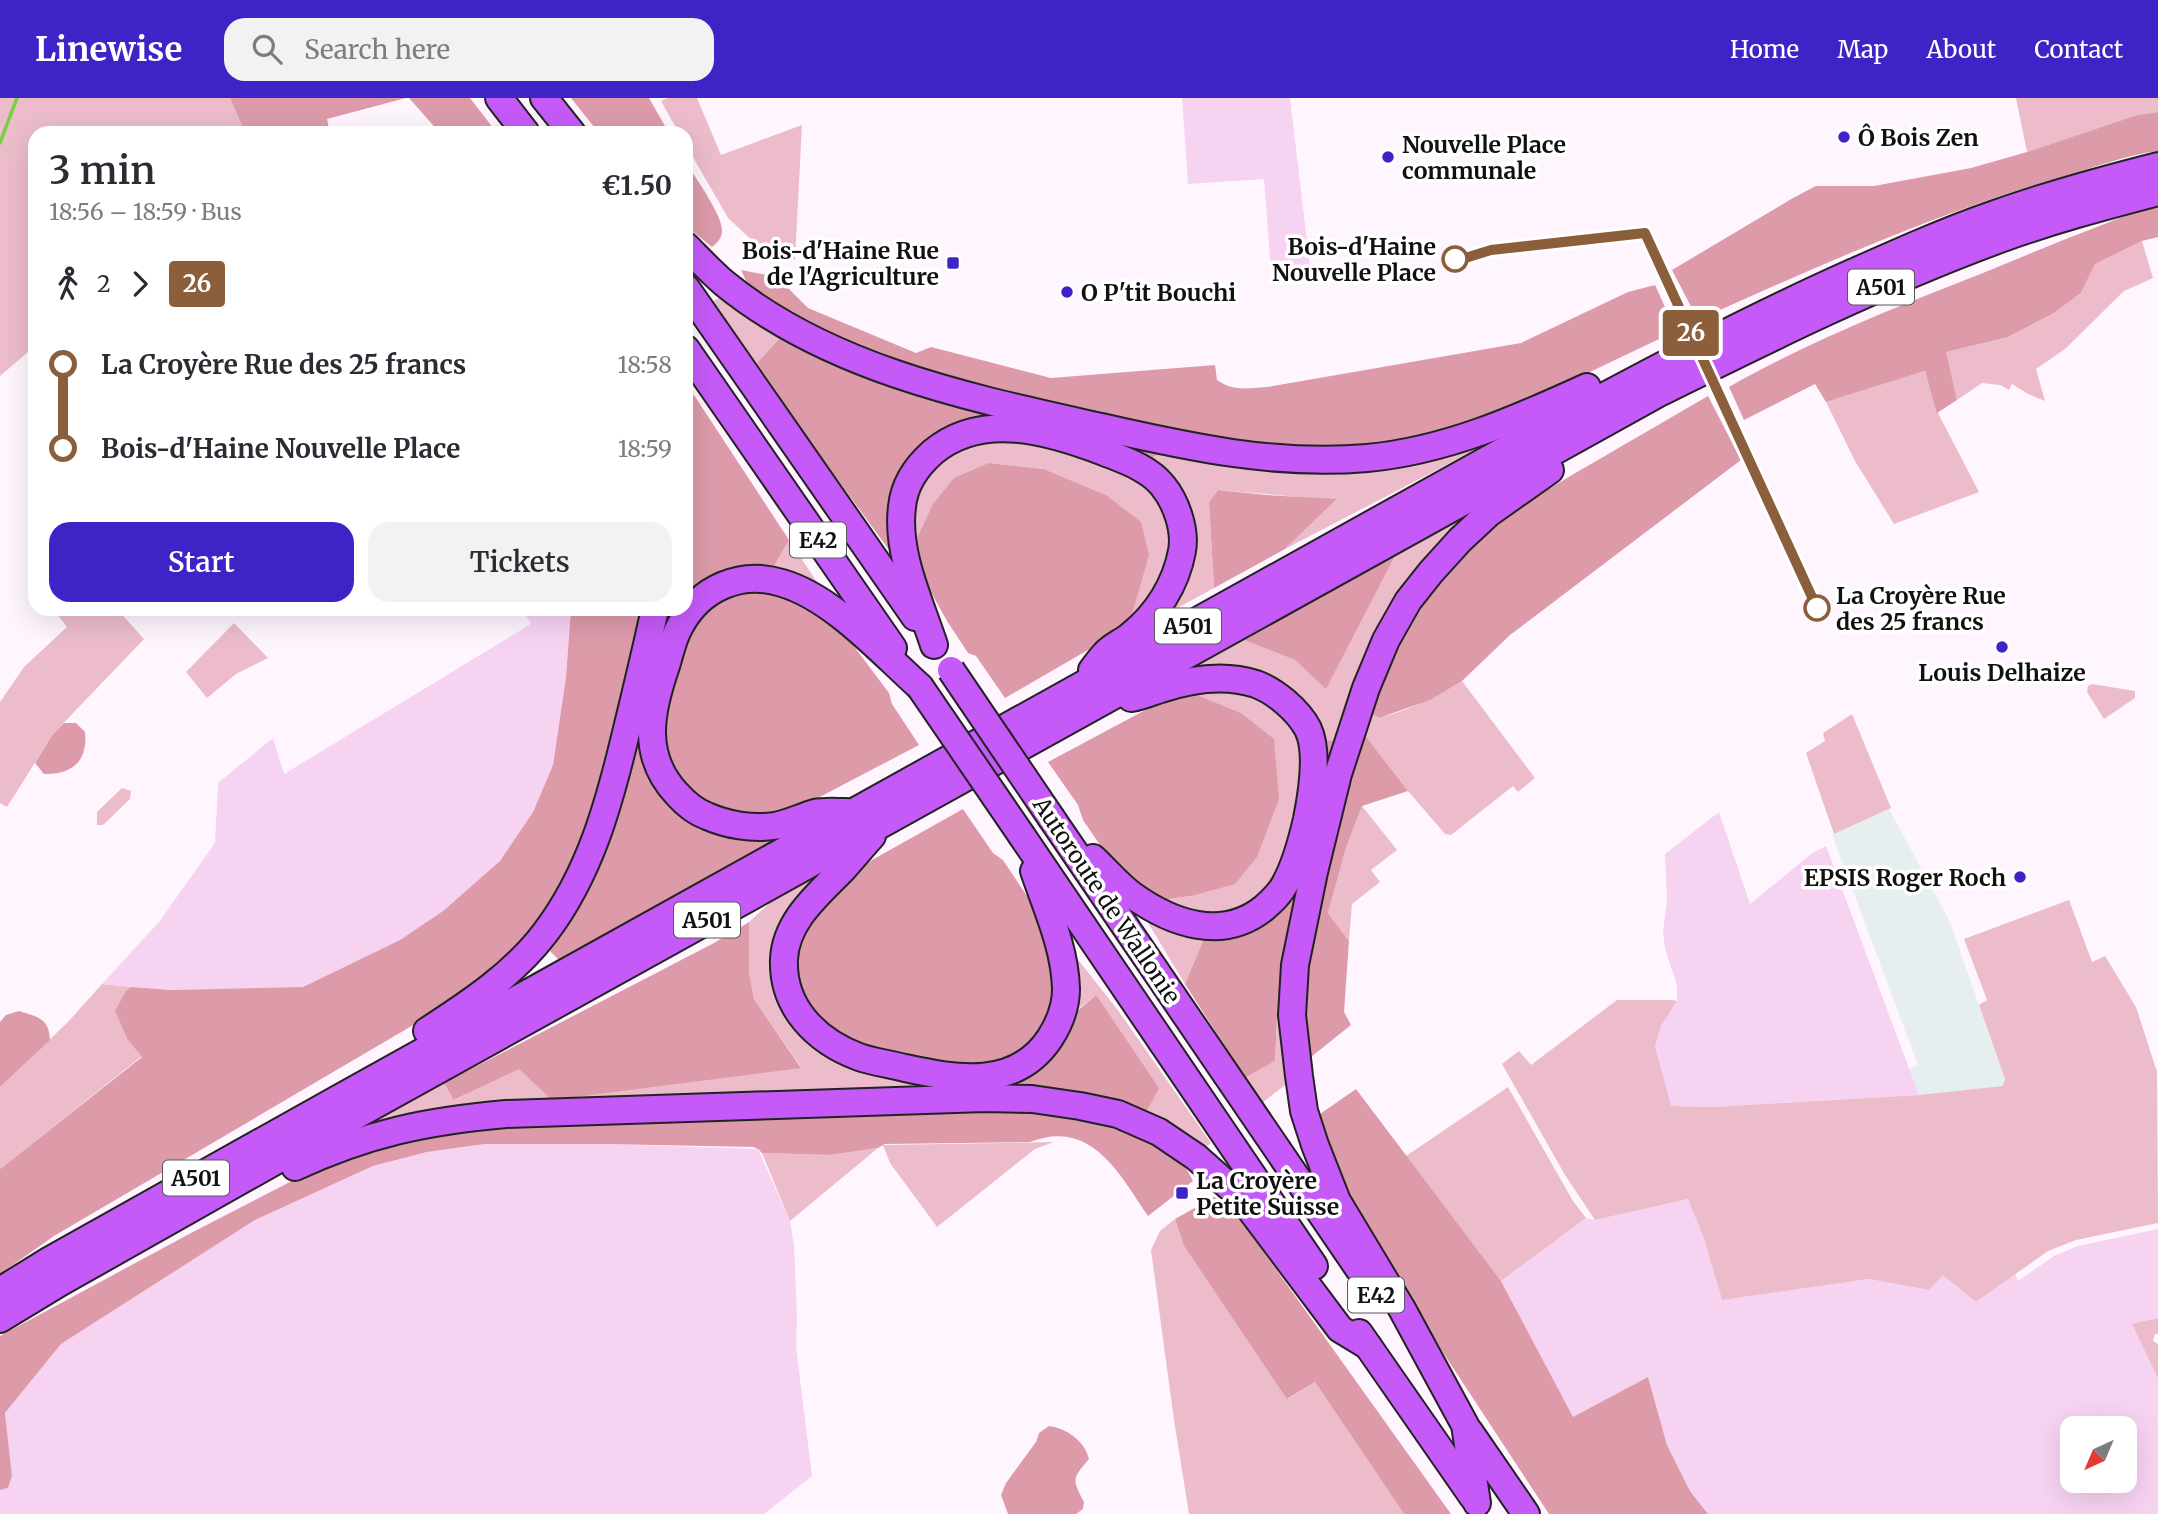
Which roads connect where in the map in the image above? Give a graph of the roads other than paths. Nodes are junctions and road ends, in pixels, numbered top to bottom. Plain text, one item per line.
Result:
1 (499, 98) edge
2 (544, 98) edge
3 (521, 126) edge
4 (567, 126) edge
5 (2158, 166) edge
6 (2158, 192) edge
7 (693, 254) edge
8 (693, 298) edge
9 (693, 359) edge
10 (1655, 382) junction
11 (693, 608) edge
12 (653, 616) edge
13 (685, 616) edge
14 (934, 645) junction
15 (920, 687) junction
16 (1079, 688) junction
17 (1105, 701) junction
18 (855, 811) junction
19 (1052, 819) junction
20 (885, 821) junction
21 (1022, 836) junction
22 (343, 1096) junction
23 (222, 1191) junction
24 (1250, 1191) junction
25 (0, 1291) edge
26 (0, 1320) edge
27 (1465, 1424) junction
28 (1481, 1508) edge
29 (1526, 1514) edge

1 - 3 highway
2 - 4 highway
5 - 10 highway, A501
6 - 10 highway, A501
7 - 10 highway
8 - 14 highway, Autoroute de Wallonie / E42
9 - 15 highway, Autoroute de Wallonie / E42
10 - 16 highway, A501
10 - 17 highway, A501
10 - 27 highway
11 - 15 highway
12 - 22 highway
13 - 18 highway
14 - 16 highway
14 - 19 highway, Autoroute de Wallonie / E42, bridge
15 - 21 highway, Autoroute de Wallonie / E42, bridge
16 - 18 highway, A501
17 - 19 highway
17 - 20 highway, A501
18 - 22 highway, A501
19 - 27 highway, Autoroute de Wallonie / E42
20 - 21 highway
20 - 23 highway, A501
21 - 24 highway, Autoroute de Wallonie / E42
22 - 25 highway, A501
23 - 24 highway
23 - 26 highway, A501
24 - 28 highway, Autoroute de Wallonie / E42
27 - 28 highway
27 - 29 highway, Autoroute de Wallonie / E42

